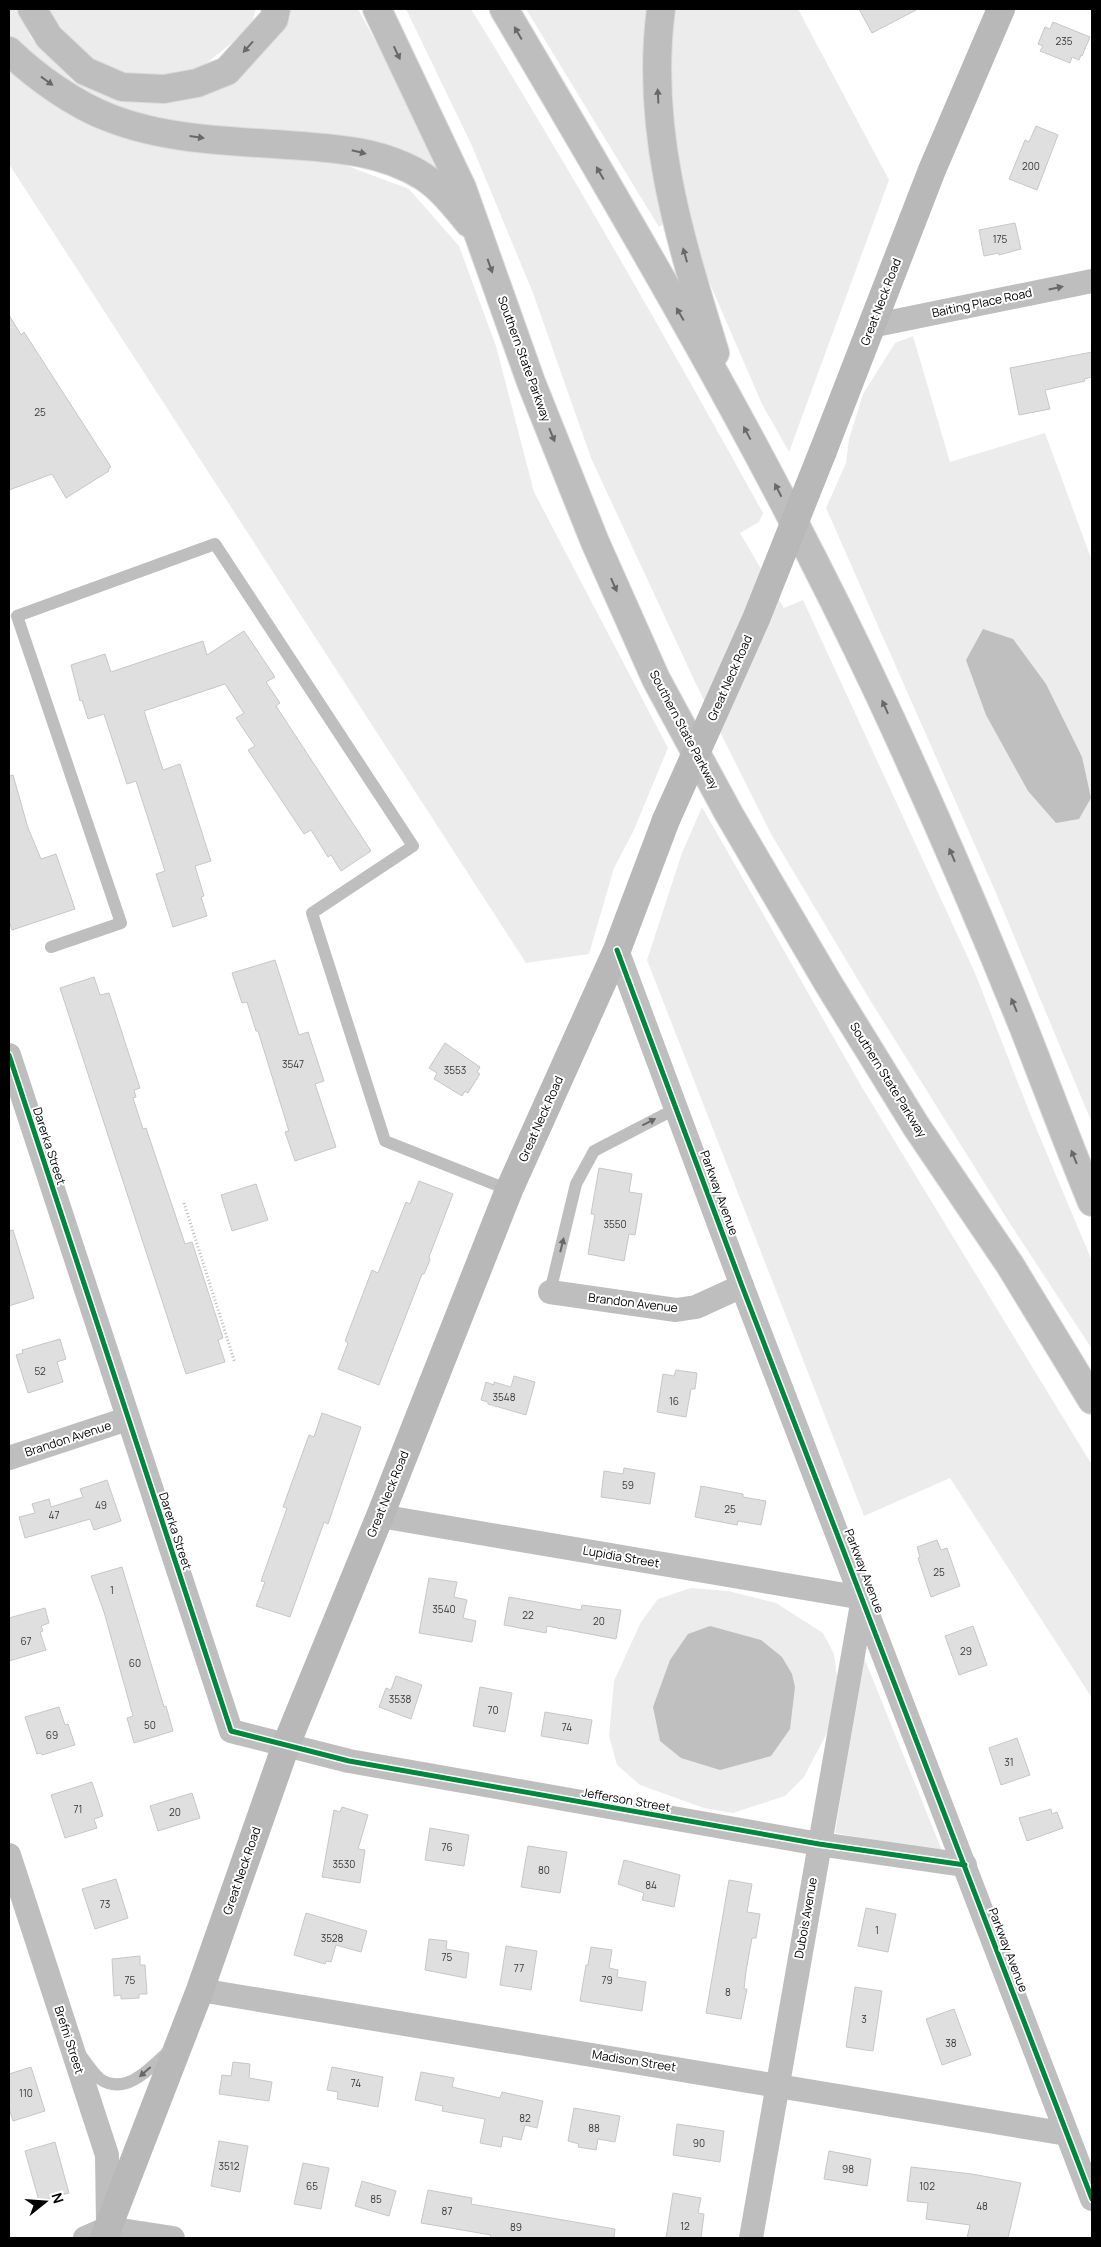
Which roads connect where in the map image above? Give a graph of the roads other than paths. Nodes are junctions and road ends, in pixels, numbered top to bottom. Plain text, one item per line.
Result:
1 (32, 9) edge
2 (276, 9) edge
3 (377, 9) edge
4 (504, 9) edge
5 (661, 9) edge
6 (1001, 9) edge
7 (9, 51) edge
8 (479, 236) junction
9 (1092, 281) edge
10 (871, 326) junction
11 (730, 402) junction
12 (50, 947) dead end
13 (617, 950) junction
14 (9, 1055) edge
15 (677, 1108) junction
16 (509, 1190) junction
17 (1092, 1202) edge
18 (742, 1286) junction
19 (550, 1292) joint
20 (1092, 1400) edge
21 (127, 1419) junction
22 (9, 1458) edge
23 (380, 1516) junction
24 (864, 1598) junction
25 (286, 1745) junction
26 (819, 1844) junction
27 (9, 1855) edge
28 (965, 1866) junction
29 (200, 1990) junction
30 (181, 2040) junction
31 (70, 2041) junction
32 (777, 2085) junction
33 (1067, 2134) junction
34 (1092, 2199) edge
35 (99, 2235) edge
36 (173, 2238) edge
37 (751, 2238) edge

2 -> 1 highway
3 -> 8 highway, Southern State Parkway
11 -> 4 highway
11 -> 5 highway
6 - 10 main road, Great Neck Road
7 -> 8 highway
8 -> 20 highway, Southern State Parkway
10 -> 9 street, Baiting Place Road
10 - 13 main road, Great Neck Road, bridge
17 -> 11 highway
12 - 16 lane
13 - 15 street, Parkway Avenue
13 - 16 main road, Great Neck Road
14 - 21 street, Darerka Street
15 - 18 street, Parkway Avenue
19 -> 15 lane
16 - 23 main road, Great Neck Road
18 - 19 street, Brandon Avenue
18 - 24 street, Parkway Avenue
21 - 22 street, Brandon Avenue
21 - 25 street, Darerka Street
23 - 24 street, Lupidia Street
23 - 25 main road, Great Neck Road
24 - 26 street, Dubois Avenue
24 - 28 street, Parkway Avenue
25 - 26 street, Jefferson Street
25 - 29 main road, Great Neck Road
26 - 28 street, Jefferson Street
26 - 32 street, Dubois Avenue
27 - 31 street, Brefni Street
28 - 33 street, Parkway Avenue
29 - 30 main road, Great Neck Road
29 - 32 street, Madison Street
30 -> 31 lane
30 - 35 main road, Great Neck Road
31 - 35 street, Brefni Street
32 - 33 street, Madison Street
32 - 37 street, Dubois Avenue
33 - 34 street, Parkway Avenue
35 - 36 street

